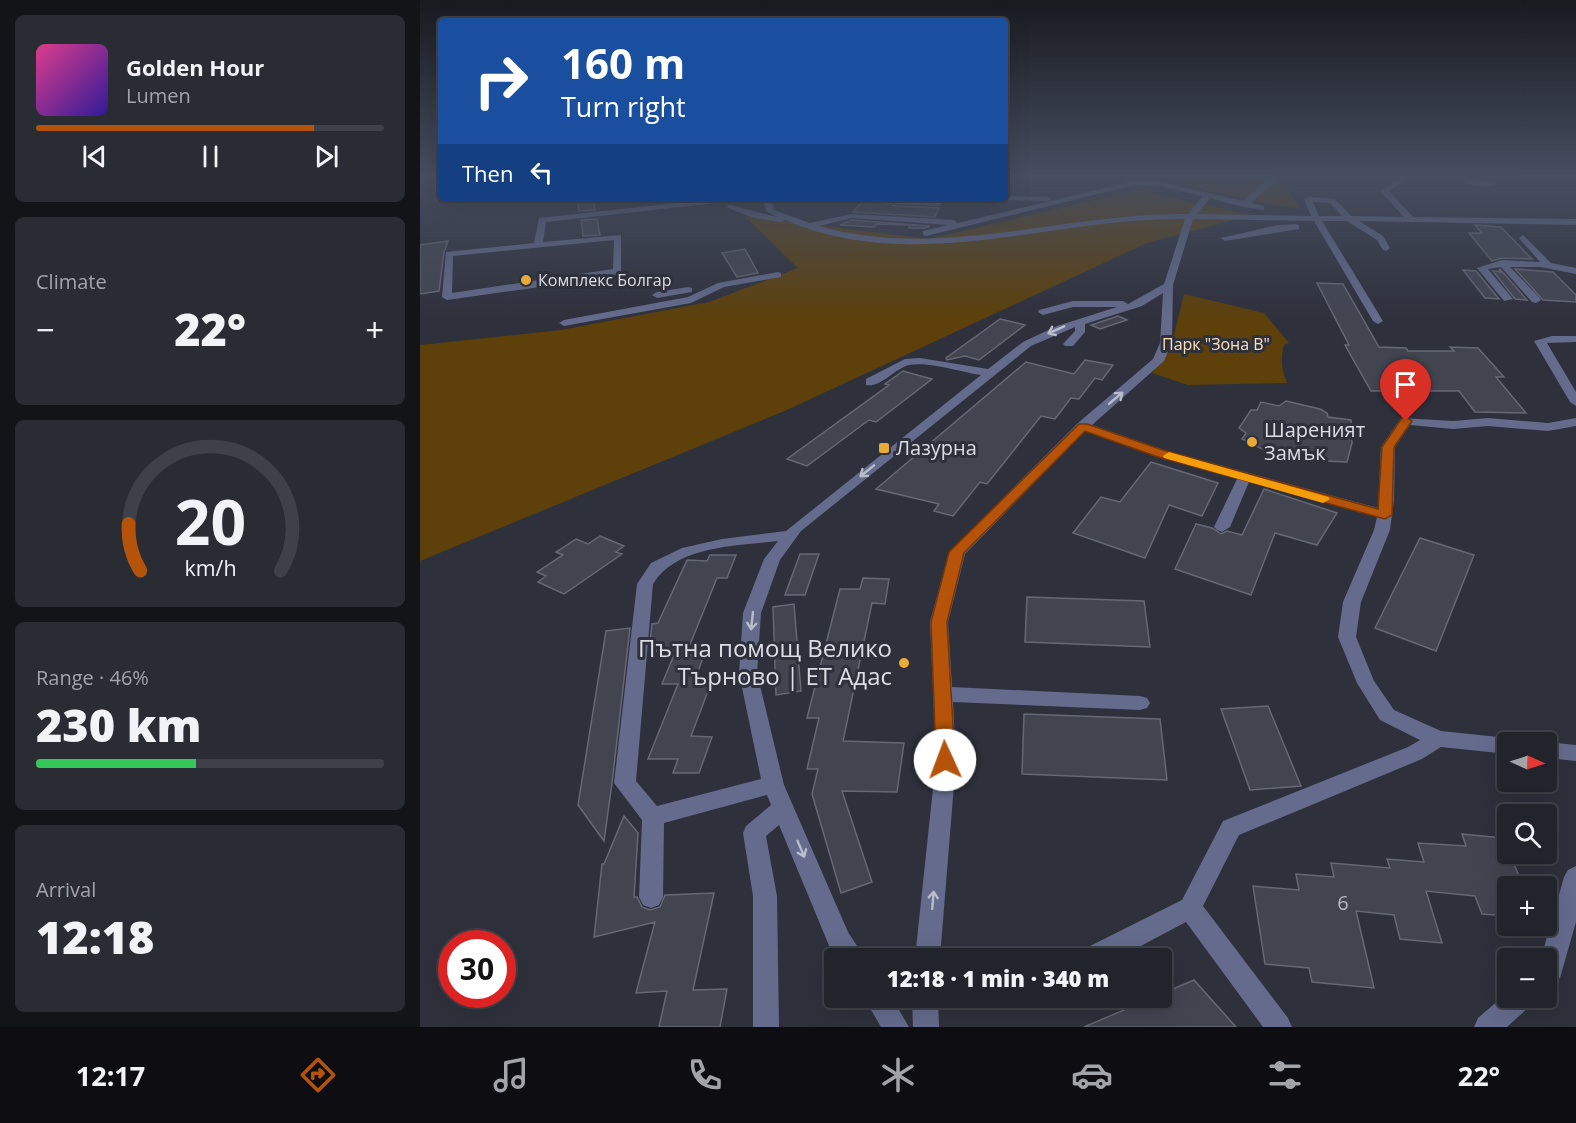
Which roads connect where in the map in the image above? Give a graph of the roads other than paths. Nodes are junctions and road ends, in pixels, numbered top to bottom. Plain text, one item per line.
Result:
1 (541, 225) edge
2 (805, 225) edge
3 (960, 225) edge
4 (1067, 225) edge
5 (1187, 225) edge
6 (1304, 225) edge
7 (1321, 225) edge
8 (1358, 225) edge
9 (926, 233) dead end
10 (1225, 238) dead end
11 (1523, 238) dead end
12 (538, 245) junction
13 (1386, 248) dead end
14 (1502, 263) junction
15 (1546, 263) junction
16 (1576, 271) edge
17 (778, 275) dead end
18 (721, 285) junction
19 (1168, 285) junction
20 (657, 295) dead end
21 (1508, 299) dead end
22 (1536, 300) dead end
23 (1138, 304) junction
24 (1043, 312) dead end
25 (1378, 321) dead end
26 (1080, 322) junction
27 (564, 323) dead end
28 (1576, 339) edge
29 (1069, 344) dead end
30 (989, 373) junction
31 (870, 382) dead end
32 (1576, 402) edge
33 (1576, 422) edge
34 (1083, 426) junction
35 (1244, 478) junction
36 (1385, 515) junction
37 (1222, 527) dead end
38 (790, 535) junction
39 (942, 694) junction
40 (1140, 704) dead end
41 (1438, 739) junction
42 (1497, 745) edge
43 (1557, 751) edge
44 (1576, 753) edge
45 (773, 784) junction
46 (783, 808) junction
47 (653, 817) junction
48 (1576, 877) edge
49 (651, 897) dead end
50 (1190, 908) junction
51 (845, 948) edge
52 (928, 948) edge
53 (1112, 948) edge
54 (1557, 948) edge
55 (884, 1008) edge
56 (926, 1008) edge
57 (1509, 1008) edge
58 (766, 1027) edge
59 (896, 1027) edge
60 (926, 1027) edge
61 (1279, 1027) edge
62 (1487, 1027) edge

1 - 12 street
2 - 4 street
3 - 9 street
5 - 19 street
6 - 10 street
7 - 25 street
8 - 13 street
11 - 15 street
12 - 12 street
14 - 15 street
14 - 21 street
14 - 22 street
15 - 16 street
17 - 18 street
18 - 20 street
18 - 27 street
19 - 23 street
34 -> 19 street
23 - 24 street
23 - 26 street
26 - 29 street
26 -> 30 street
28 - 32 street
30 - 31 street
30 -> 38 street
33 - 36 street
34 - 35 street
34 - 39 street
35 - 36 street
35 - 37 street
36 - 41 street
38 -> 45 street
38 - 47 street
39 - 40 street
52 -> 39 street
41 - 42 street
41 - 50 street
43 - 44 street
45 - 46 street
45 - 47 street
46 -> 51 street
46 - 58 street
47 - 49 street
48 - 54 street
50 - 53 street
50 - 61 street
55 - 59 street
56 - 60 street
57 - 62 street

